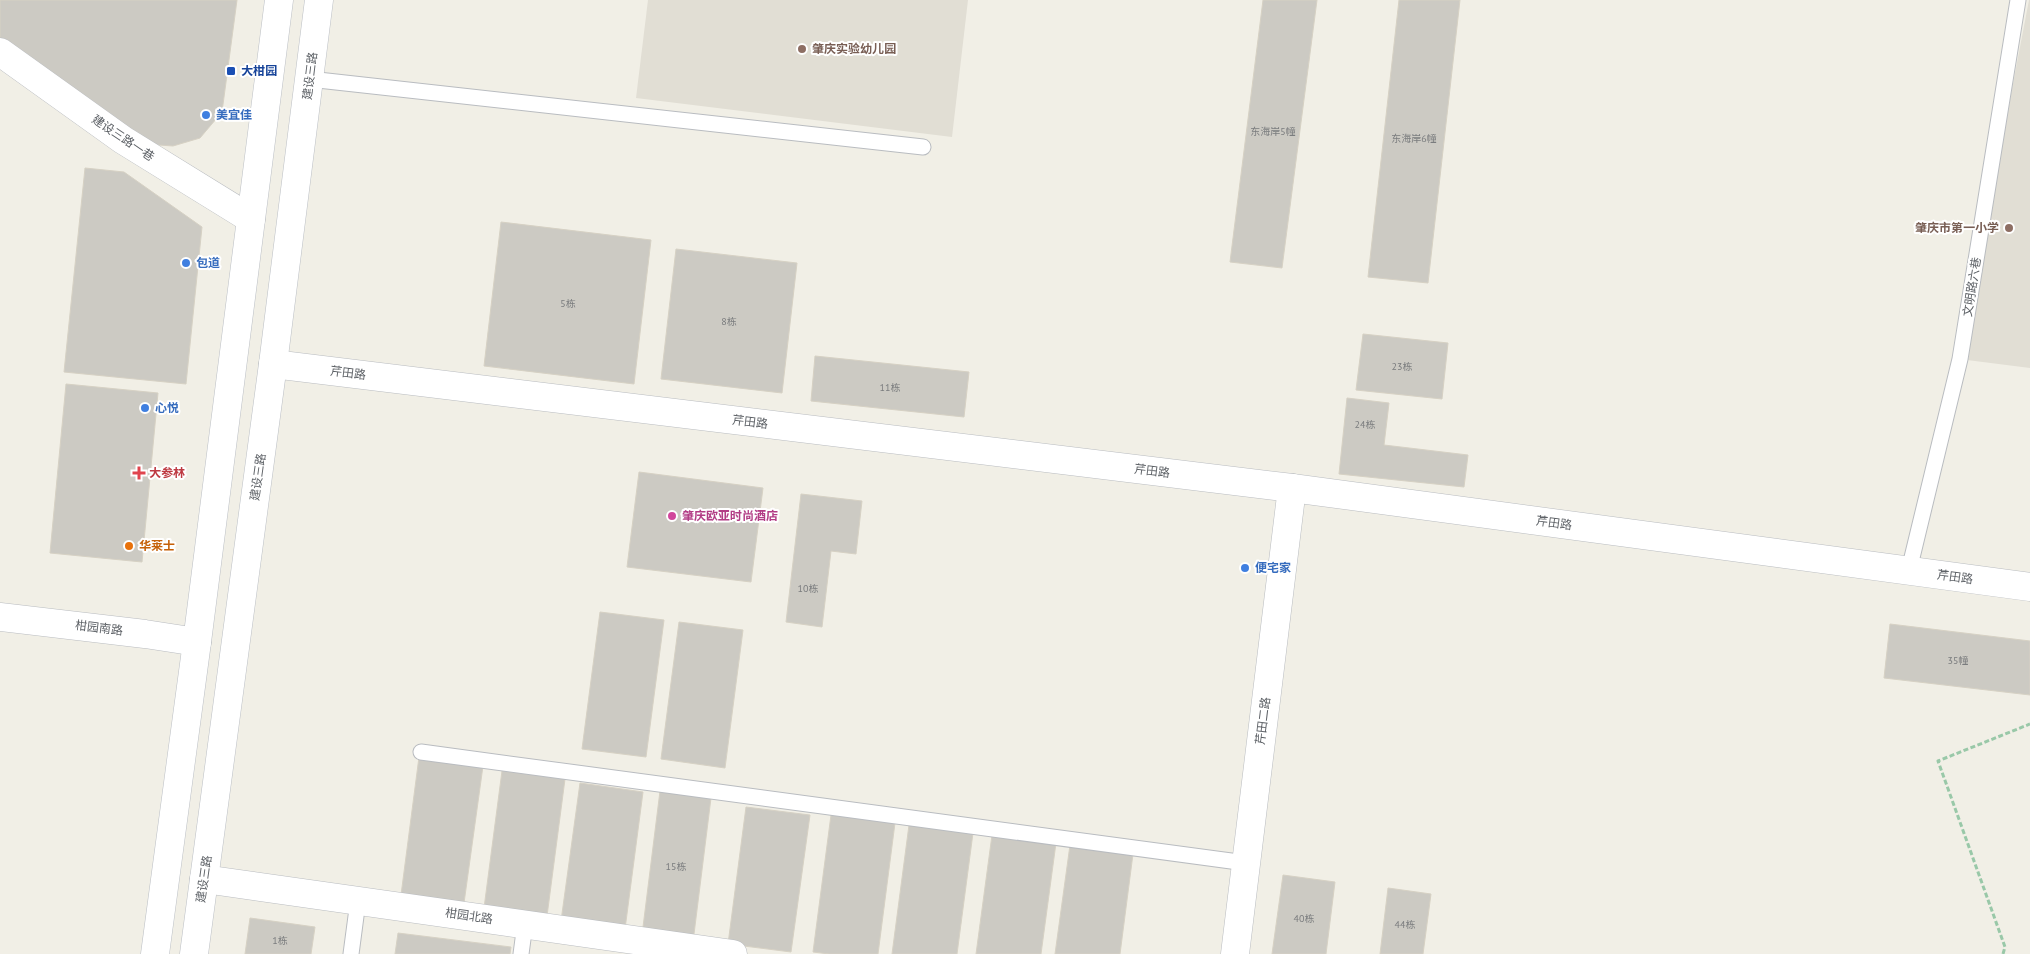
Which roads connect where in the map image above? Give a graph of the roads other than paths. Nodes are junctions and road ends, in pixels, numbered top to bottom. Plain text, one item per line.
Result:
1 (279, 0) edge
2 (319, 0) edge
3 (2018, 0) edge
4 (0, 52) edge
5 (309, 79) junction
6 (923, 147) dead end
7 (251, 219) junction
8 (273, 364) junction
9 (1292, 488) junction
10 (1909, 570) junction
11 (2030, 587) edge
12 (0, 617) edge
13 (197, 642) junction
14 (421, 752) dead end
15 (1246, 863) junction
16 (204, 879) junction
17 (358, 901) junction
18 (525, 924) junction
19 (155, 954) edge
20 (194, 954) edge
21 (351, 954) edge
22 (521, 954) edge
23 (734, 954) edge
24 (1234, 954) edge

1 - 7 street
2 - 5 street, 建设三路
3 - 10 lane, 文明路六巷
4 - 7 street, 建设三路一巷
5 - 6 lane
5 - 8 street, 建设三路
7 - 13 street
8 - 9 street, 芹田路
8 - 16 street, 建设三路
9 - 10 street, 芹田路
9 - 15 street, 芹田二路
10 - 11 street, 芹田路
12 - 13 street, 柑园南路
13 - 19 street
14 - 15 lane
15 - 24 street, 芹田二路
16 - 17 street, 柑园北路
16 - 20 street, 建设三路
17 - 18 street, 柑园北路
17 - 21 lane
18 - 22 lane
18 - 23 street, 柑园北路

